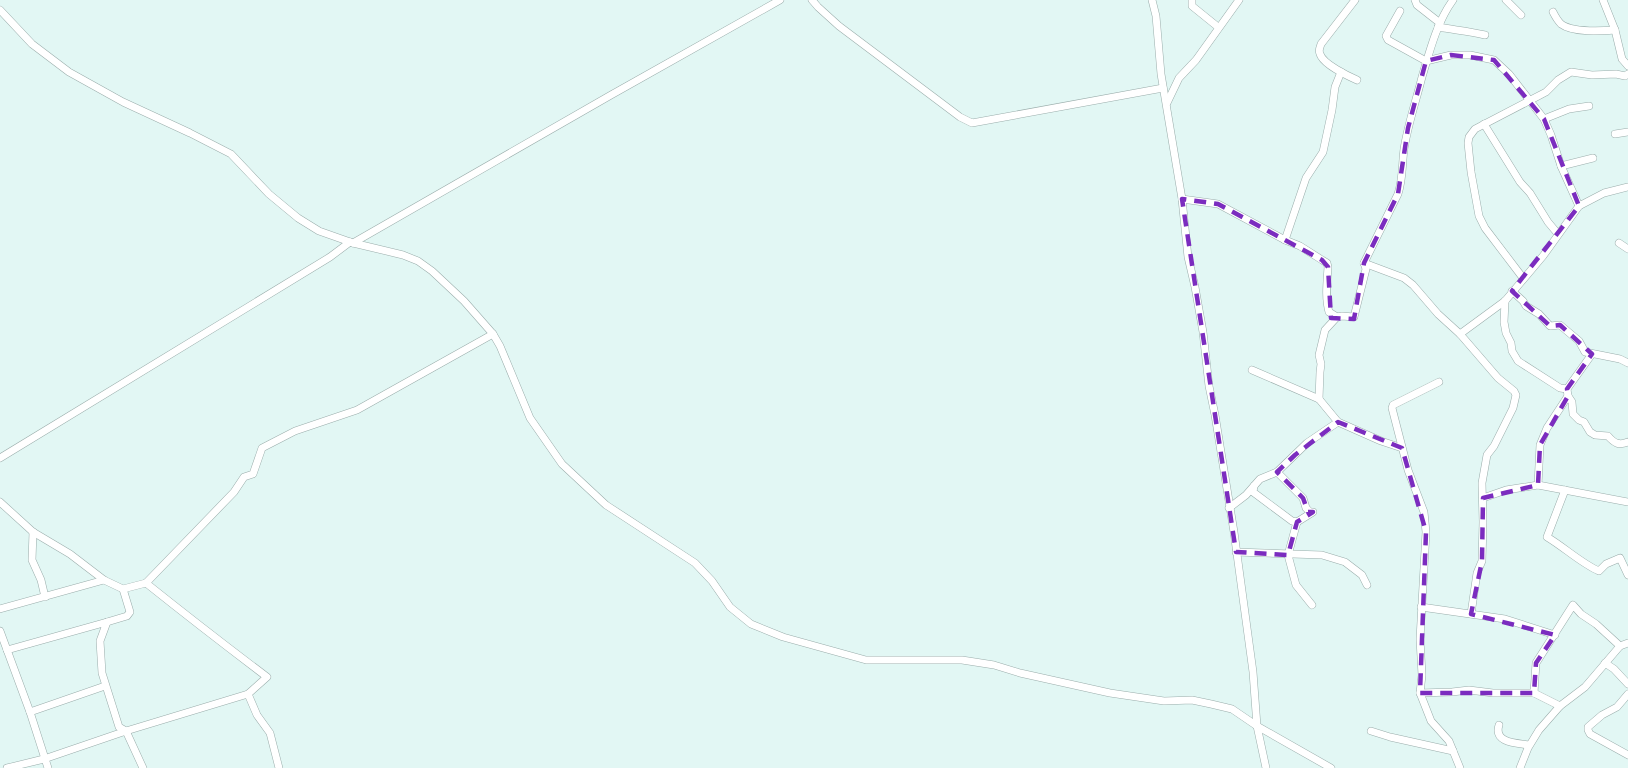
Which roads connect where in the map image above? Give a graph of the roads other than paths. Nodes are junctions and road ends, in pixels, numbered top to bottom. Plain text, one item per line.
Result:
1 (780, 0) edge
2 (812, 0) edge
3 (1152, 0) edge
4 (1192, 0) edge
5 (1239, 0) edge
6 (1355, 0) edge
7 (1415, 0) edge
8 (1454, 0) edge
9 (1506, 0) edge
10 (1603, 0) edge
11 (0, 10) edge
12 (1400, 11) dead end
13 (1552, 12) dead end
14 (1521, 15) dead end
15 (1439, 25) junction
16 (1218, 27) junction
17 (1615, 30) junction
18 (1485, 35) dead end
19 (1426, 62) junction
20 (1628, 66) edge
21 (1341, 72) junction
22 (1628, 74) edge
23 (1357, 80) dead end
24 (1163, 88) junction
25 (1530, 100) junction
26 (1166, 104) junction
27 (1589, 106) dead end
28 (1544, 119) junction
29 (1484, 124) junction
30 (1628, 132) edge
31 (1616, 134) dead end
32 (1593, 158) dead end
33 (1561, 166) junction
34 (1628, 187) edge
35 (1182, 199) junction
36 (1579, 206) junction
37 (1558, 234) junction
38 (1285, 240) junction
39 (351, 243) junction
40 (1619, 243) dead end
41 (1628, 249) edge
42 (1364, 263) junction
43 (1523, 278) junction
44 (1512, 291) junction
45 (1504, 301) junction
46 (1337, 317) junction
47 (493, 334) junction
48 (1460, 334) junction
49 (1592, 354) junction
50 (1628, 363) edge
51 (1252, 370) dead end
52 (1439, 382) dead end
53 (1567, 393) junction
54 (1319, 399) junction
55 (1338, 422) junction
56 (1628, 442) edge
57 (1402, 448) junction
58 (0, 458) edge
59 (1277, 472) junction
60 (1538, 485) junction
61 (1254, 486) junction
62 (1565, 490) junction
63 (1483, 498) junction
64 (0, 502) edge
65 (1628, 502) edge
66 (1229, 508) junction
67 (1297, 522) junction
68 (33, 532) junction
69 (1236, 552) junction
70 (1288, 555) junction
71 (1628, 575) edge
72 (104, 580) junction
73 (146, 583) junction
74 (1367, 585) dead end
75 (123, 589) junction
76 (45, 597) junction
77 (1312, 605) dead end
78 (1421, 607) junction
79 (0, 609) edge
80 (1471, 614) junction
81 (107, 622) junction
82 (0, 631) edge
83 (1555, 635) junction
84 (1628, 643) edge
85 (1620, 646) junction
86 (7, 650) junction
87 (1605, 663) junction
88 (1628, 684) edge
89 (105, 686) junction
90 (1420, 693) junction
91 (1534, 693) junction
92 (248, 694) junction
93 (1628, 694) edge
94 (1560, 706) junction
95 (30, 712) junction
96 (1499, 725) dead end
97 (1257, 726) junction
98 (126, 731) junction
99 (1371, 731) dead end
100 (1530, 745) junction
101 (1453, 751) junction
102 (1628, 755) edge
103 (44, 759) junction
104 (7, 768) edge
105 (48, 768) edge
106 (142, 768) edge
107 (279, 768) edge
108 (1266, 768) edge
109 (1331, 768) edge
110 (1460, 768) edge
111 (1520, 768) edge

1 - 39 street
2 - 24 street
3 - 24 street
4 - 16 street
5 - 16 street
6 - 21 street
7 - 15 street
8 - 15 street
9 - 14 street
10 - 17 street
11 - 39 street
12 - 19 street
13 - 17 street
15 - 18 street
15 - 19 street
16 - 26 street
17 - 20 street
19 - 25 street
19 - 42 street
21 - 23 street
21 - 38 street
22 - 25 street
24 - 26 street
25 - 28 street
25 - 29 street
26 - 35 street
27 - 28 street
28 - 33 street
29 - 37 street
29 - 43 street
30 - 31 street
32 - 33 street
33 - 36 street
34 - 36 street
35 - 38 street
35 - 66 street
36 - 37 street
37 - 43 street
38 - 46 street
39 - 47 street
39 - 58 street
40 - 41 street
42 - 46 street
42 - 48 street
43 - 44 street
44 - 45 street
44 - 49 street
45 - 48 street
45 - 53 street
46 - 54 street
47 - 73 street
47 - 97 street
48 - 63 street
49 - 50 street
49 - 53 street
51 - 54 street
52 - 57 street
53 - 56 street
53 - 60 street
54 - 55 street
55 - 57 street
55 - 59 street
57 - 78 street
59 - 61 street
59 - 67 street
60 - 62 street
60 - 63 street
61 - 66 street
61 - 67 street
62 - 65 street
62 - 71 street
63 - 80 street
64 - 68 street
66 - 69 street
67 - 70 street
68 - 72 street
68 - 76 street
69 - 70 street
69 - 97 street
70 - 74 street
70 - 77 street
72 - 75 street
72 - 76 street
73 - 75 street
73 - 92 street
75 - 81 street
76 - 79 street
78 - 80 street
78 - 90 street
80 - 83 street
81 - 86 street
81 - 89 street
82 - 86 street
83 - 85 street
83 - 91 street
84 - 85 street
85 - 87 street
86 - 95 street
87 - 88 street
87 - 94 street
89 - 95 street
89 - 98 street
90 - 91 street
90 - 101 street
91 - 94 street
92 - 98 street
92 - 107 street
93 - 102 street
94 - 100 street
95 - 103 street
96 - 100 street
97 - 108 street
97 - 109 street
98 - 103 street
98 - 106 street
99 - 101 street
100 - 111 street
101 - 110 street
103 - 104 street
103 - 105 street

